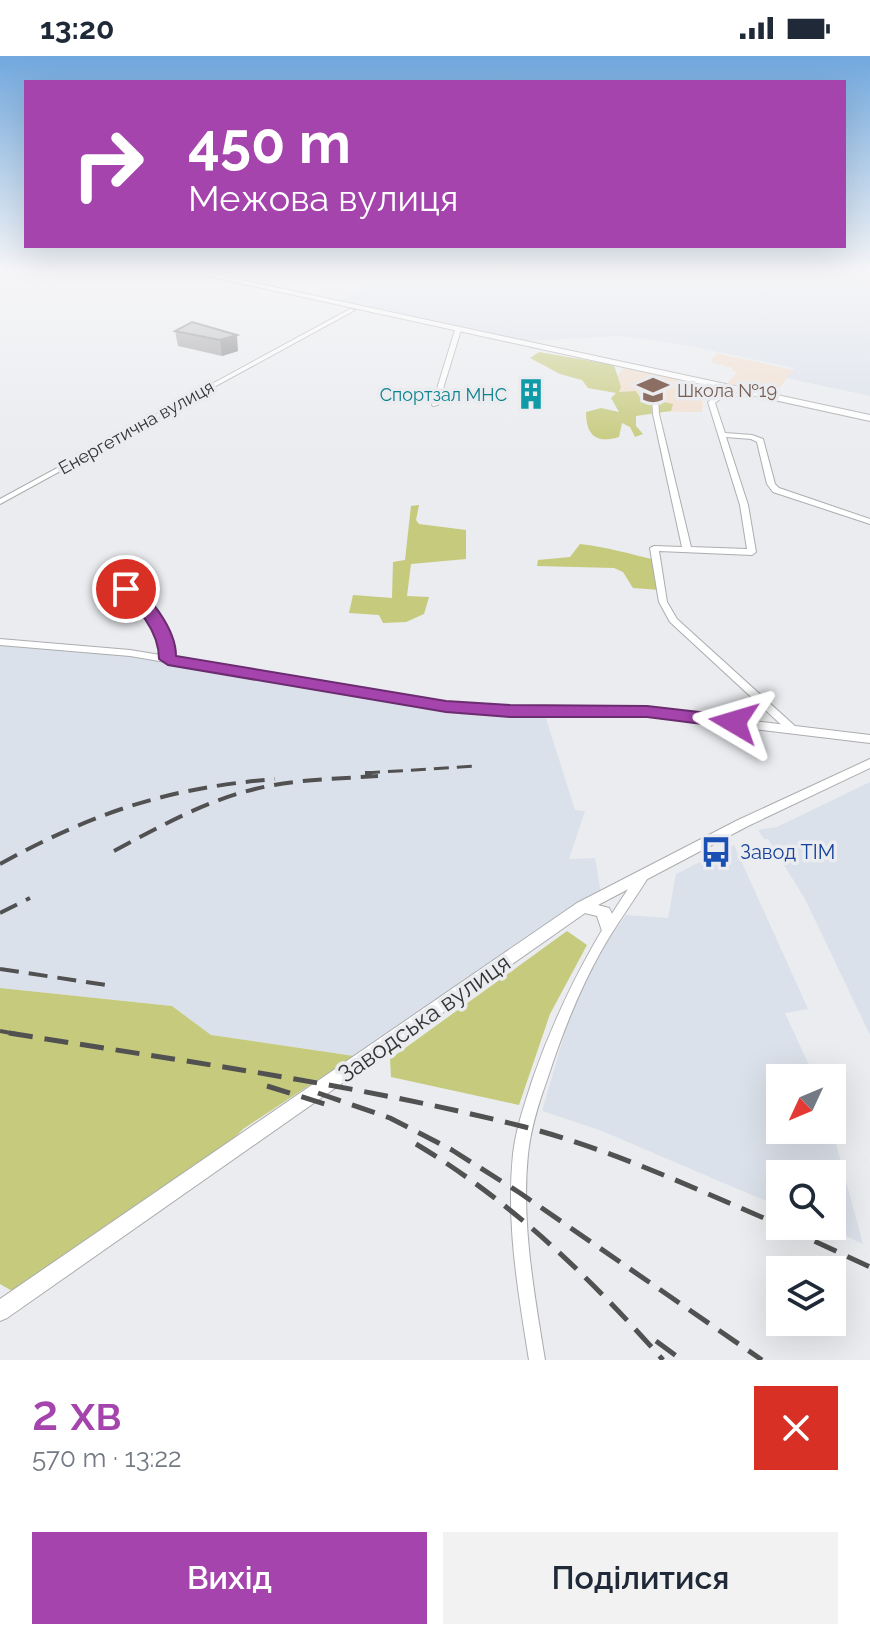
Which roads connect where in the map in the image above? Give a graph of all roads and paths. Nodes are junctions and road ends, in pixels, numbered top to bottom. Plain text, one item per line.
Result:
1 (458, 330) edge
2 (315, 331) edge
3 (462, 331) edge
4 (730, 388) junction
5 (655, 397) dead end
6 (435, 405) dead end
7 (870, 418) edge
8 (721, 435) junction
9 (0, 502) edge
10 (870, 522) edge
11 (687, 549) junction
12 (126, 589) dead end
13 (0, 642) edge
14 (168, 659) junction
15 (792, 729) junction
16 (870, 739) edge
17 (870, 763) edge
18 (647, 872) junction
19 (582, 907) junction
20 (607, 927) junction
21 (0, 1311) edge
22 (537, 1360) edge

1 - 6 street
2 - 9 street, Енергетична вулиця
3 - 4 highway
4 - 7 highway
4 - 8 street
5 - 11 street
8 - 10 street
8 - 11 street
11 - 15 street
12 - 14 street
13 - 14 main road
14 - 15 main road
15 - 16 main road
17 - 18 main road, Заводська вулиця
18 - 19 main road, Заводська вулиця
18 - 20 street
19 - 20 main road
19 - 21 main road, Заводська вулиця
20 - 22 street

